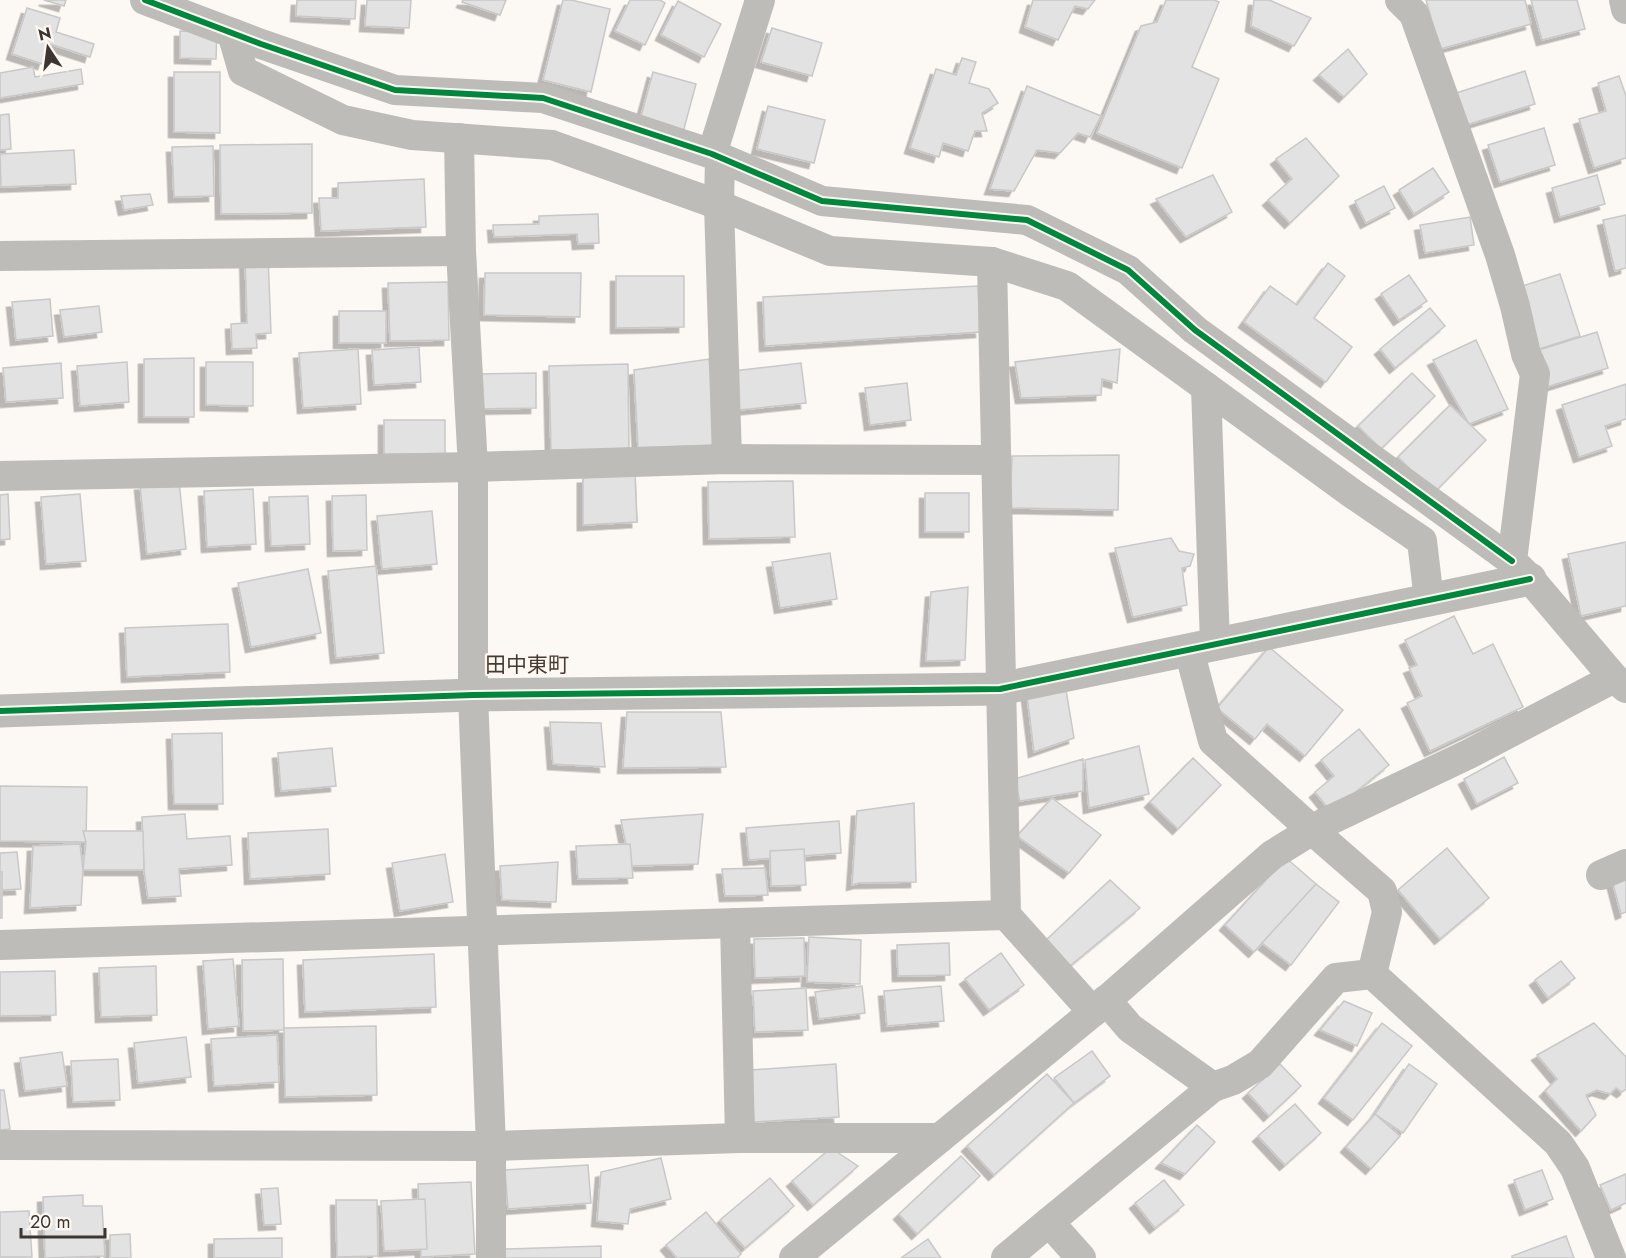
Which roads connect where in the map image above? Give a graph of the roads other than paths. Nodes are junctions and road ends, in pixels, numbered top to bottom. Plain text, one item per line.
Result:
1 (145, 0) edge
2 (760, 0) edge
3 (1400, 0) edge
4 (1624, 0) edge
5 (1626, 9) edge
6 (232, 33) junction
7 (459, 138) junction
8 (716, 156) junction
9 (719, 205) junction
10 (461, 251) junction
11 (0, 256) edge
12 (992, 262) junction
13 (1206, 387) junction
14 (727, 459) junction
15 (996, 460) junction
16 (472, 467) junction
17 (0, 476) edge
18 (1521, 570) junction
19 (1429, 600) junction
20 (1202, 647) junction
21 (1620, 683) edge
22 (1000, 689) junction
23 (473, 695) junction
24 (0, 711) edge
25 (1312, 830) junction
26 (1006, 915) junction
27 (735, 923) junction
28 (482, 930) junction
29 (0, 945) edge
30 (1372, 975) junction
31 (1100, 1006) junction
32 (1213, 1087) junction
33 (740, 1138) junction
34 (940, 1138) junction
35 (0, 1145) edge
36 (491, 1146) junction
37 (1049, 1222) junction
38 (491, 1258) edge
39 (794, 1258) edge
40 (1006, 1258) edge
41 (1081, 1258) edge
42 (1611, 1258) edge

1 - 6 street
2 - 8 street
3 - 18 street
4 - 5 street
6 - 7 street
6 - 8 street
7 - 9 street
7 - 10 street
8 - 9 street
8 - 18 street
9 - 12 street
9 - 14 street
10 - 11 street
10 - 16 street
12 - 13 street
12 - 15 street
13 - 19 street
13 - 20 street
14 - 15 street
14 - 16 street
15 - 22 street
16 - 17 street
16 - 23 street
18 - 19 street
18 - 21 street
19 - 20 street
20 - 22 street
20 - 25 street
21 - 25 street
22 - 23 street
22 - 26 street
23 - 24 street
23 - 28 street
25 - 30 street
25 - 31 street
26 - 27 street
26 - 31 street
27 - 28 street
27 - 33 street
28 - 29 street
28 - 36 street
30 - 32 street
30 - 42 street
31 - 32 street
31 - 34 street
32 - 37 street
33 - 34 street
33 - 36 street
34 - 39 street
35 - 36 street
36 - 38 street
37 - 40 street
37 - 41 street

